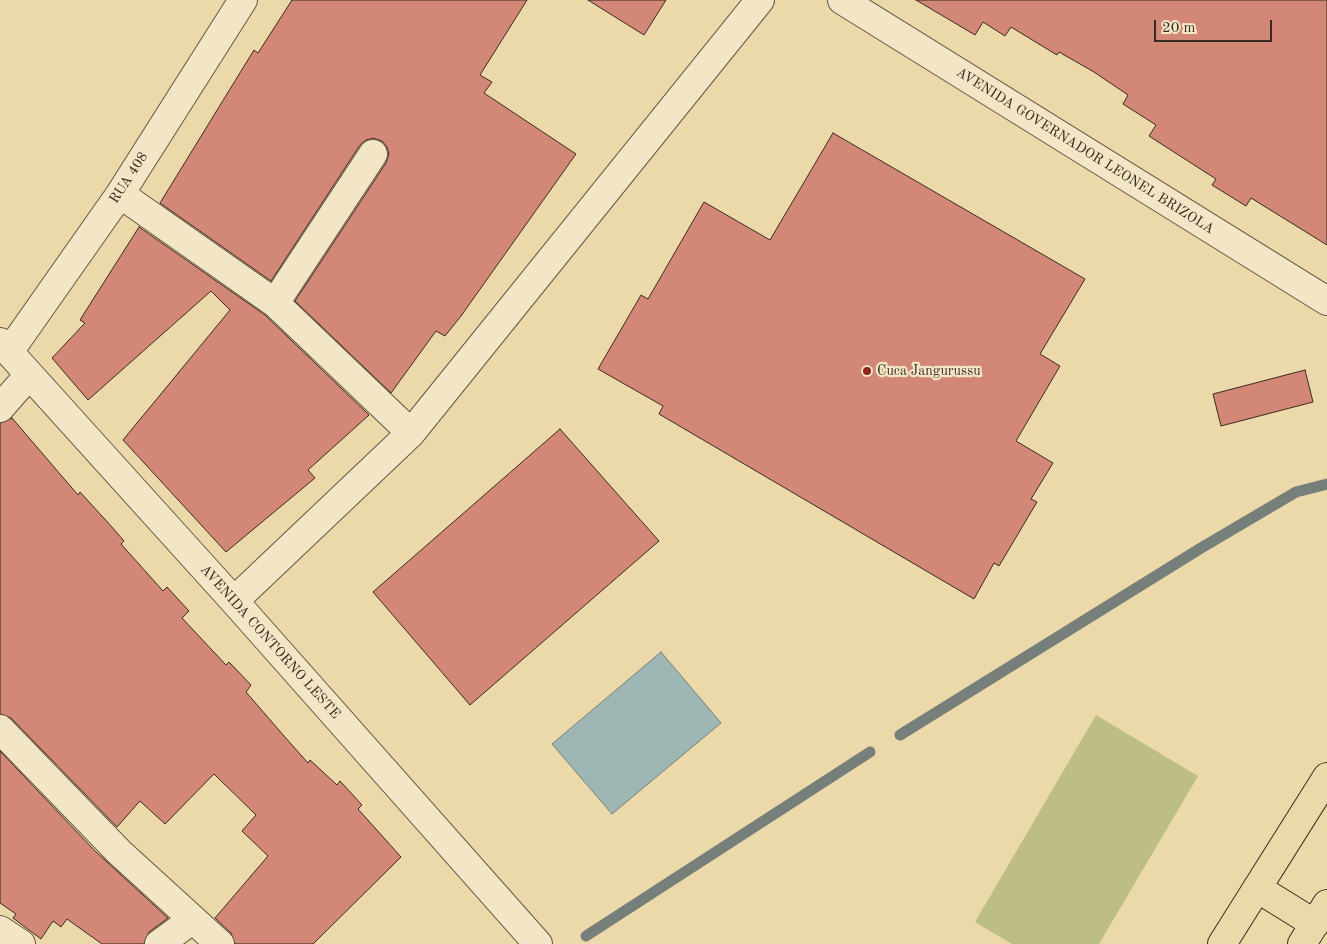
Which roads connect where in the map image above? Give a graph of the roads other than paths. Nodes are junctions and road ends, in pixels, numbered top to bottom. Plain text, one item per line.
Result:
1 (242, 0) edge
2 (760, 0) edge
3 (842, 0) edge
4 (373, 154) dead end
5 (120, 194) junction
6 (1327, 301) edge
7 (275, 303) junction
8 (4, 347) edge
9 (29, 375) junction
10 (0, 408) edge
11 (411, 433) junction
12 (234, 601) junction
13 (0, 728) edge
14 (1327, 777) edge
15 (1256, 888) junction
16 (192, 920) junction
17 (1315, 924) edge
18 (0, 930) edge
19 (21, 944) edge
20 (159, 944) edge
21 (220, 944) edge
22 (538, 944) edge
23 (1222, 944) edge

1 - 5 street, RUA 408
2 - 11 street
3 - 6 street, AVENIDA GOVERNADOR LEONEL BRIZOLA
4 - 7 street
5 - 7 street
5 - 8 street, RUA 408
7 - 11 street
8 - 9 street, AVENIDA CONTORNO LESTE
9 - 10 street
9 - 12 street, AVENIDA CONTORNO LESTE
11 - 12 street
12 - 22 street, AVENIDA CONTORNO LESTE
13 - 16 street
14 - 15 main road
15 - 17 main road
15 - 23 main road
16 - 20 street
16 - 21 street
18 - 19 street

